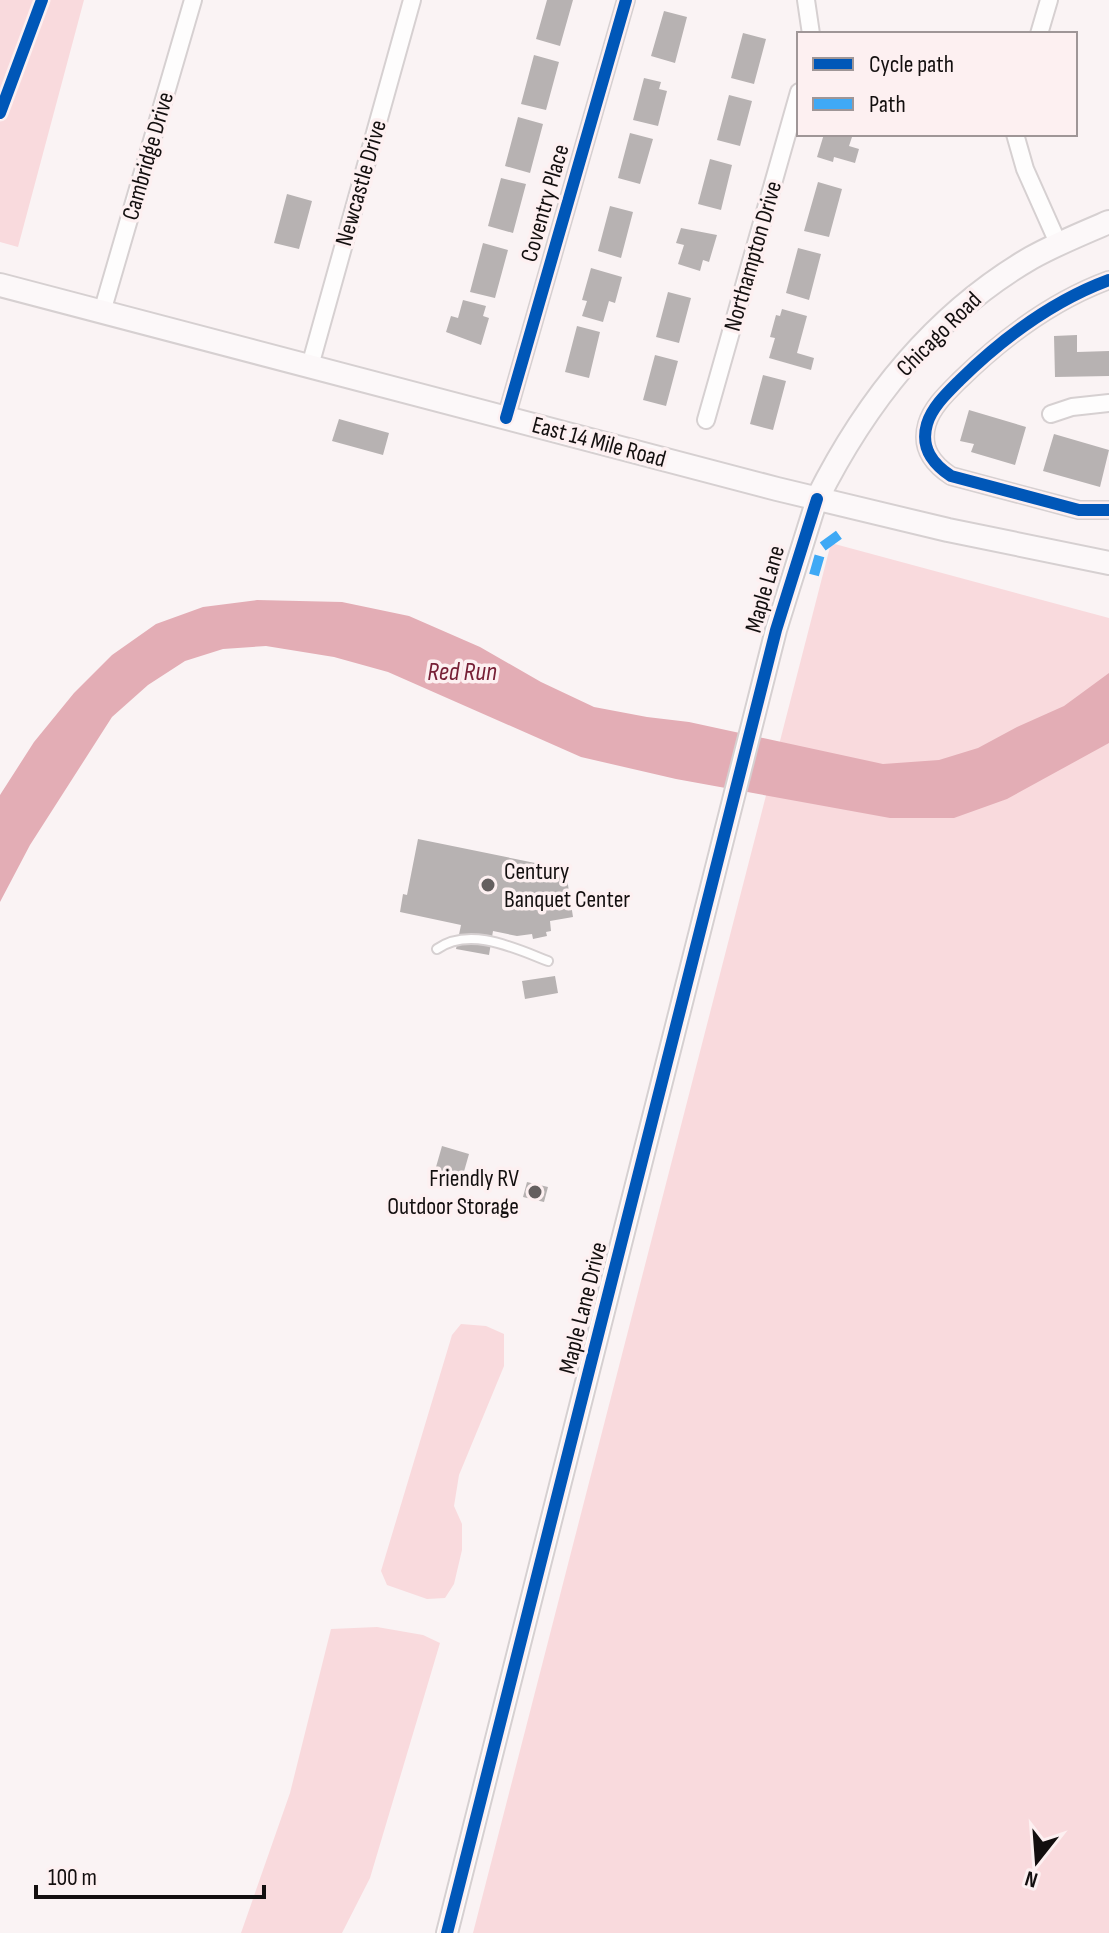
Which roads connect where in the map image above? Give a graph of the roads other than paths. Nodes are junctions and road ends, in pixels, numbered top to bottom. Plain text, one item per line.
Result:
1 (193, 0) edge
2 (412, 0) edge
3 (626, 0) edge
4 (806, 0) edge
5 (1049, 0) edge
6 (811, 32) edge
7 (1040, 32) edge
8 (797, 99) edge
9 (1016, 136) edge
10 (1109, 222) edge
11 (1058, 243) junction
12 (1109, 280) edge
13 (0, 285) edge
14 (102, 312) junction
15 (310, 366) junction
16 (1109, 403) edge
17 (1051, 414) dead end
18 (506, 418) junction
19 (706, 420) dead end
20 (817, 499) junction
21 (1109, 510) edge
22 (1109, 563) edge
23 (760, 693) joint
24 (437, 949) dead end
25 (548, 961) dead end
26 (447, 1933) edge

1 - 14 street, Cambridge Drive
2 - 15 street, Newcastle Drive
3 - 18 street, Coventry Place
4 - 6 street
5 - 7 street
8 - 19 street, Northampton Drive
9 - 11 street
10 - 11 main road, Chicago Road
11 - 20 main road, Chicago Road
12 - 21 street
13 - 14 main road, East 14 Mile Road
14 - 15 main road, East 14 Mile Road
15 - 18 main road, East 14 Mile Road
16 - 17 street
18 - 20 main road, East 14 Mile Road
20 - 22 main road, East 14 Mile Road
20 - 23 street, Maple Lane
23 - 26 street, Maple Lane Drive
24 - 25 lane

